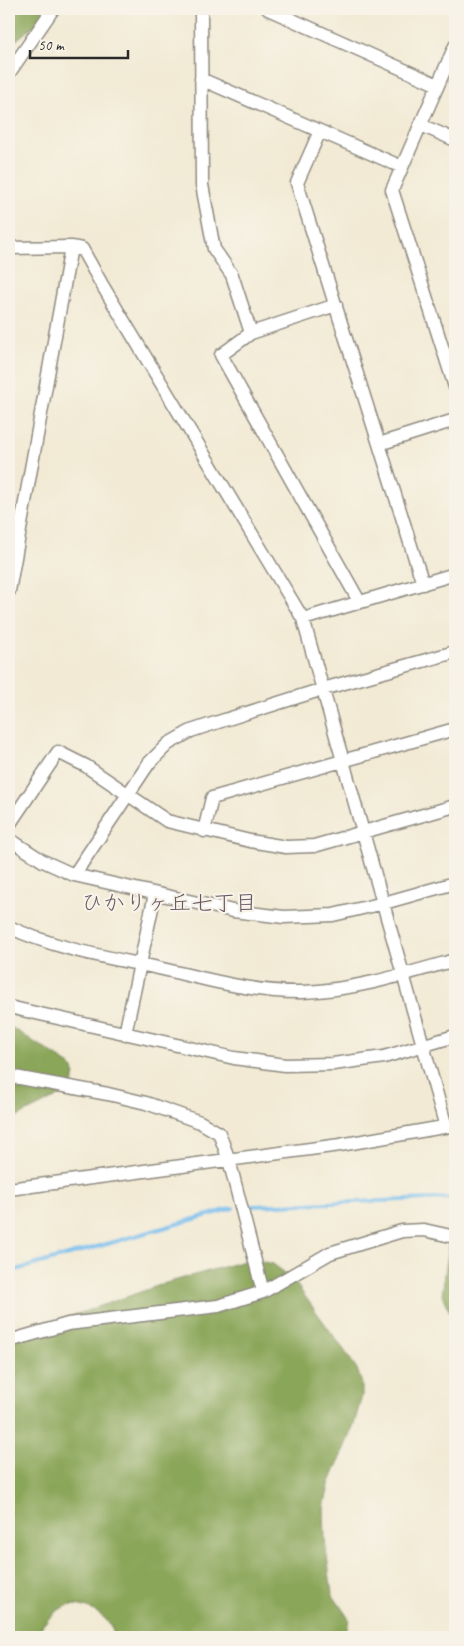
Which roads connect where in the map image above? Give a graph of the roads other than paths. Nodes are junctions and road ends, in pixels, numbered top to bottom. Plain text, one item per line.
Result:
1 (53, 9) edge
2 (201, 9) edge
3 (268, 9) edge
4 (455, 46) edge
5 (9, 74) edge
6 (201, 79) junction
7 (438, 85) junction
8 (421, 125) junction
9 (320, 131) junction
10 (455, 140) edge
11 (402, 167) junction
12 (72, 247) junction
13 (9, 248) edge
14 (336, 306) junction
15 (250, 333) junction
16 (455, 384) edge
17 (455, 420) edge
18 (379, 444) junction
19 (455, 574) edge
20 (423, 584) junction
21 (9, 591) edge
22 (359, 601) junction
23 (303, 619) junction
24 (455, 652) edge
25 (323, 689) junction
26 (455, 729) edge
27 (343, 760) junction
28 (127, 794) junction
29 (455, 806) edge
30 (9, 825) edge
31 (204, 831) junction
32 (364, 832) junction
33 (9, 838) edge
34 (74, 875) junction
35 (455, 884) edge
36 (155, 894) junction
37 (384, 903) junction
38 (9, 927) edge
39 (455, 960) edge
40 (140, 964) junction
41 (403, 974) junction
42 (9, 1007) edge
43 (124, 1034) junction
44 (455, 1036) edge
45 (424, 1045) junction
46 (9, 1076) edge
47 (451, 1126) edge
48 (229, 1160) junction
49 (9, 1189) edge
50 (455, 1237) edge
51 (263, 1292) junction
52 (9, 1341) edge

1 - 5 street
2 - 6 street
3 - 7 street
4 - 7 street
6 - 9 street
6 - 15 street
7 - 8 street
8 - 10 street
8 - 11 street
9 - 11 street
9 - 14 street
11 - 16 street
12 - 13 street
12 - 21 street
12 - 23 street
14 - 15 street
14 - 18 street
15 - 22 street
17 - 18 street
18 - 20 street
19 - 20 street
20 - 22 street
22 - 23 street
23 - 25 street
24 - 25 street
25 - 27 street
25 - 28 street
26 - 27 street
27 - 31 street
27 - 32 street
28 - 30 street
28 - 31 street
28 - 34 street
29 - 32 street
31 - 32 street
32 - 37 street
33 - 34 street
34 - 36 street
35 - 37 street
36 - 37 street
36 - 40 street
37 - 41 street
38 - 40 street
39 - 41 street
40 - 41 street
40 - 43 street
41 - 45 street
42 - 43 street
43 - 45 street
44 - 45 street
45 - 47 street
46 - 48 street
47 - 48 street
48 - 49 street
48 - 51 street
50 - 51 street
51 - 52 street

